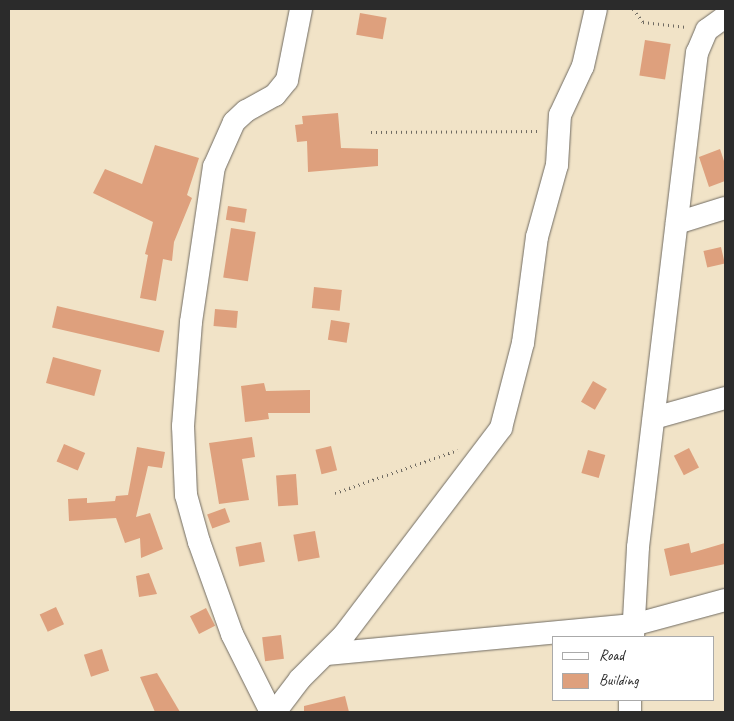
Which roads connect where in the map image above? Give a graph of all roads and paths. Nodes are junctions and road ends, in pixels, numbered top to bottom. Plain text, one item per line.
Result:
1 (301, 9) edge
2 (596, 9) edge
3 (633, 9) edge
4 (716, 24) edge
5 (560, 131) junction
6 (371, 132) dead end
7 (725, 208) edge
8 (677, 223) junction
9 (725, 398) edge
10 (654, 418) junction
11 (494, 438) junction
12 (335, 493) dead end
13 (725, 600) edge
14 (633, 631) edge
15 (566, 636) edge
16 (552, 637) edge
17 (327, 654) junction
18 (273, 712) edge

1 - 18 street
2 - 5 street
3 - 4 path
4 - 8 street
5 - 6 path
5 - 11 street
7 - 8 street
8 - 10 street
9 - 10 street
10 - 14 street
11 - 12 path
11 - 17 street
13 - 14 street
14 - 15 street
16 - 17 street
17 - 18 street

